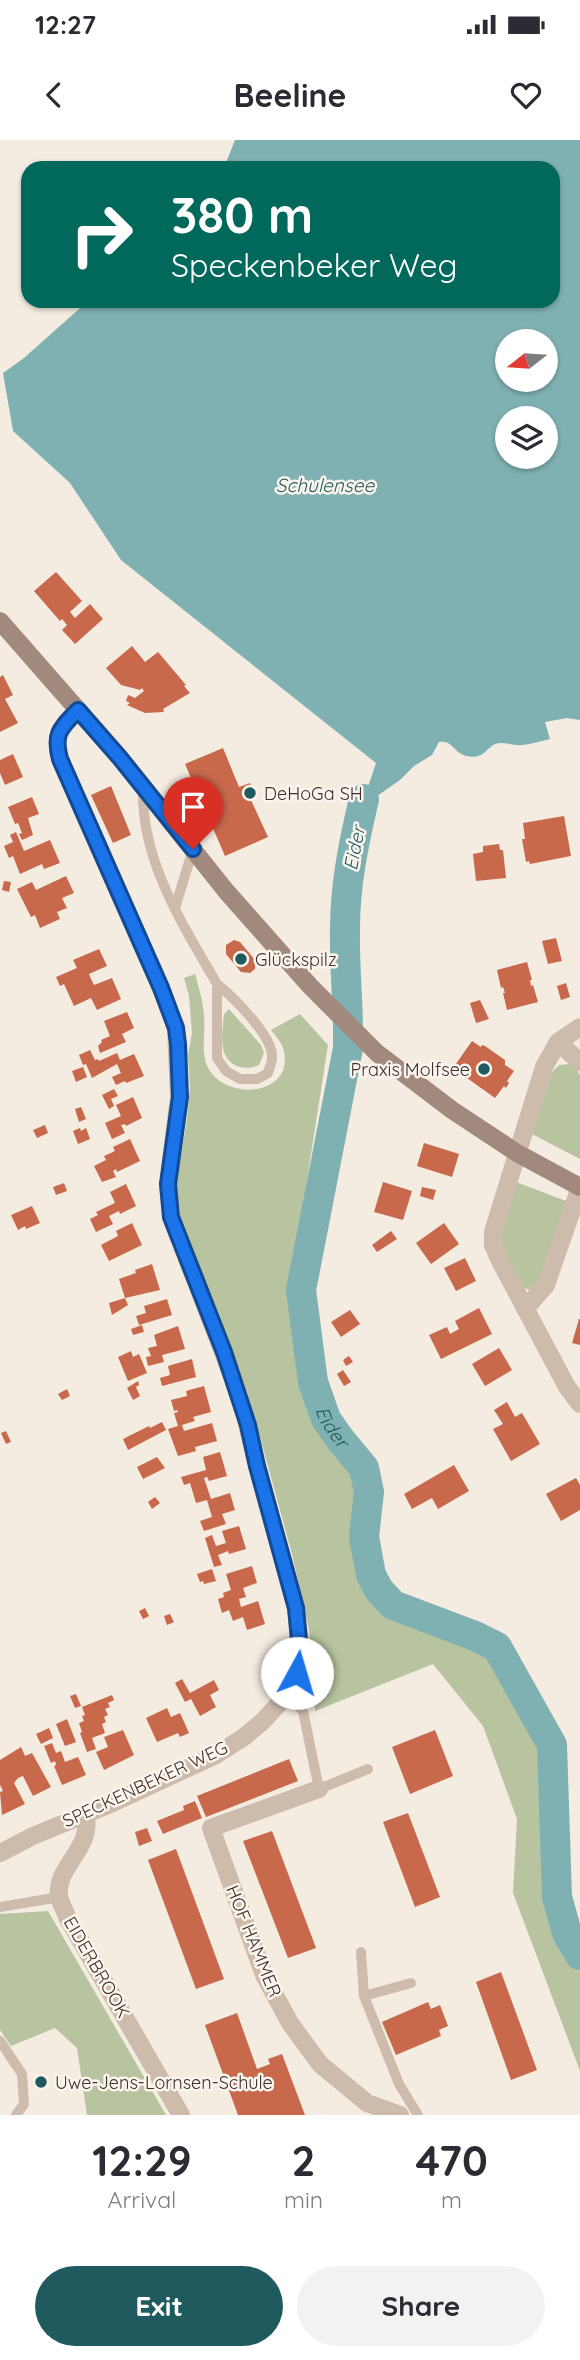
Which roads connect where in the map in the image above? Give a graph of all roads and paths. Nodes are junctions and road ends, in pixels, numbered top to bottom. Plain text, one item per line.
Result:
1 (0, 621) edge
2 (78, 710) junction
3 (143, 788) junction
4 (193, 849) junction
5 (175, 908) junction
6 (217, 984) junction
7 (580, 1027) edge
8 (558, 1042) junction
9 (580, 1062) edge
10 (517, 1153) junction
11 (580, 1187) edge
12 (525, 1309) junction
13 (580, 1404) edge
14 (286, 1696) junction
15 (369, 1769) dead end
16 (319, 1789) junction
17 (85, 1814) junction
18 (0, 1853) edge
19 (59, 1897) junction
20 (0, 1907) edge
21 (361, 1952) dead end
22 (411, 1983) dead end
23 (364, 1996) junction
24 (0, 2041) edge
25 (16, 2115) edge
26 (181, 2115) edge
27 (400, 2115) edge
28 (418, 2115) edge

1 - 2 main road
2 - 3 main road
2 - 14 street, SPECKENBEKER WEG
3 - 4 main road
3 - 5 lane
4 - 5 lane
4 - 10 main road
5 - 6 lane
6 - 6 lane
7 - 8 street
8 - 9 street
8 - 10 street
10 - 11 main road
10 - 12 street
11 - 12 street
12 - 13 street
14 - 16 lane
14 - 17 street, SPECKENBEKER WEG
15 - 16 lane
16 - 27 street, HOF HAMMER
17 - 18 street, SPECKENBEKER WEG
17 - 19 street, EIDERBROOK
19 - 20 lane
19 - 26 street, EIDERBROOK
21 - 23 lane
22 - 23 lane
23 - 28 lane
24 - 25 lane

